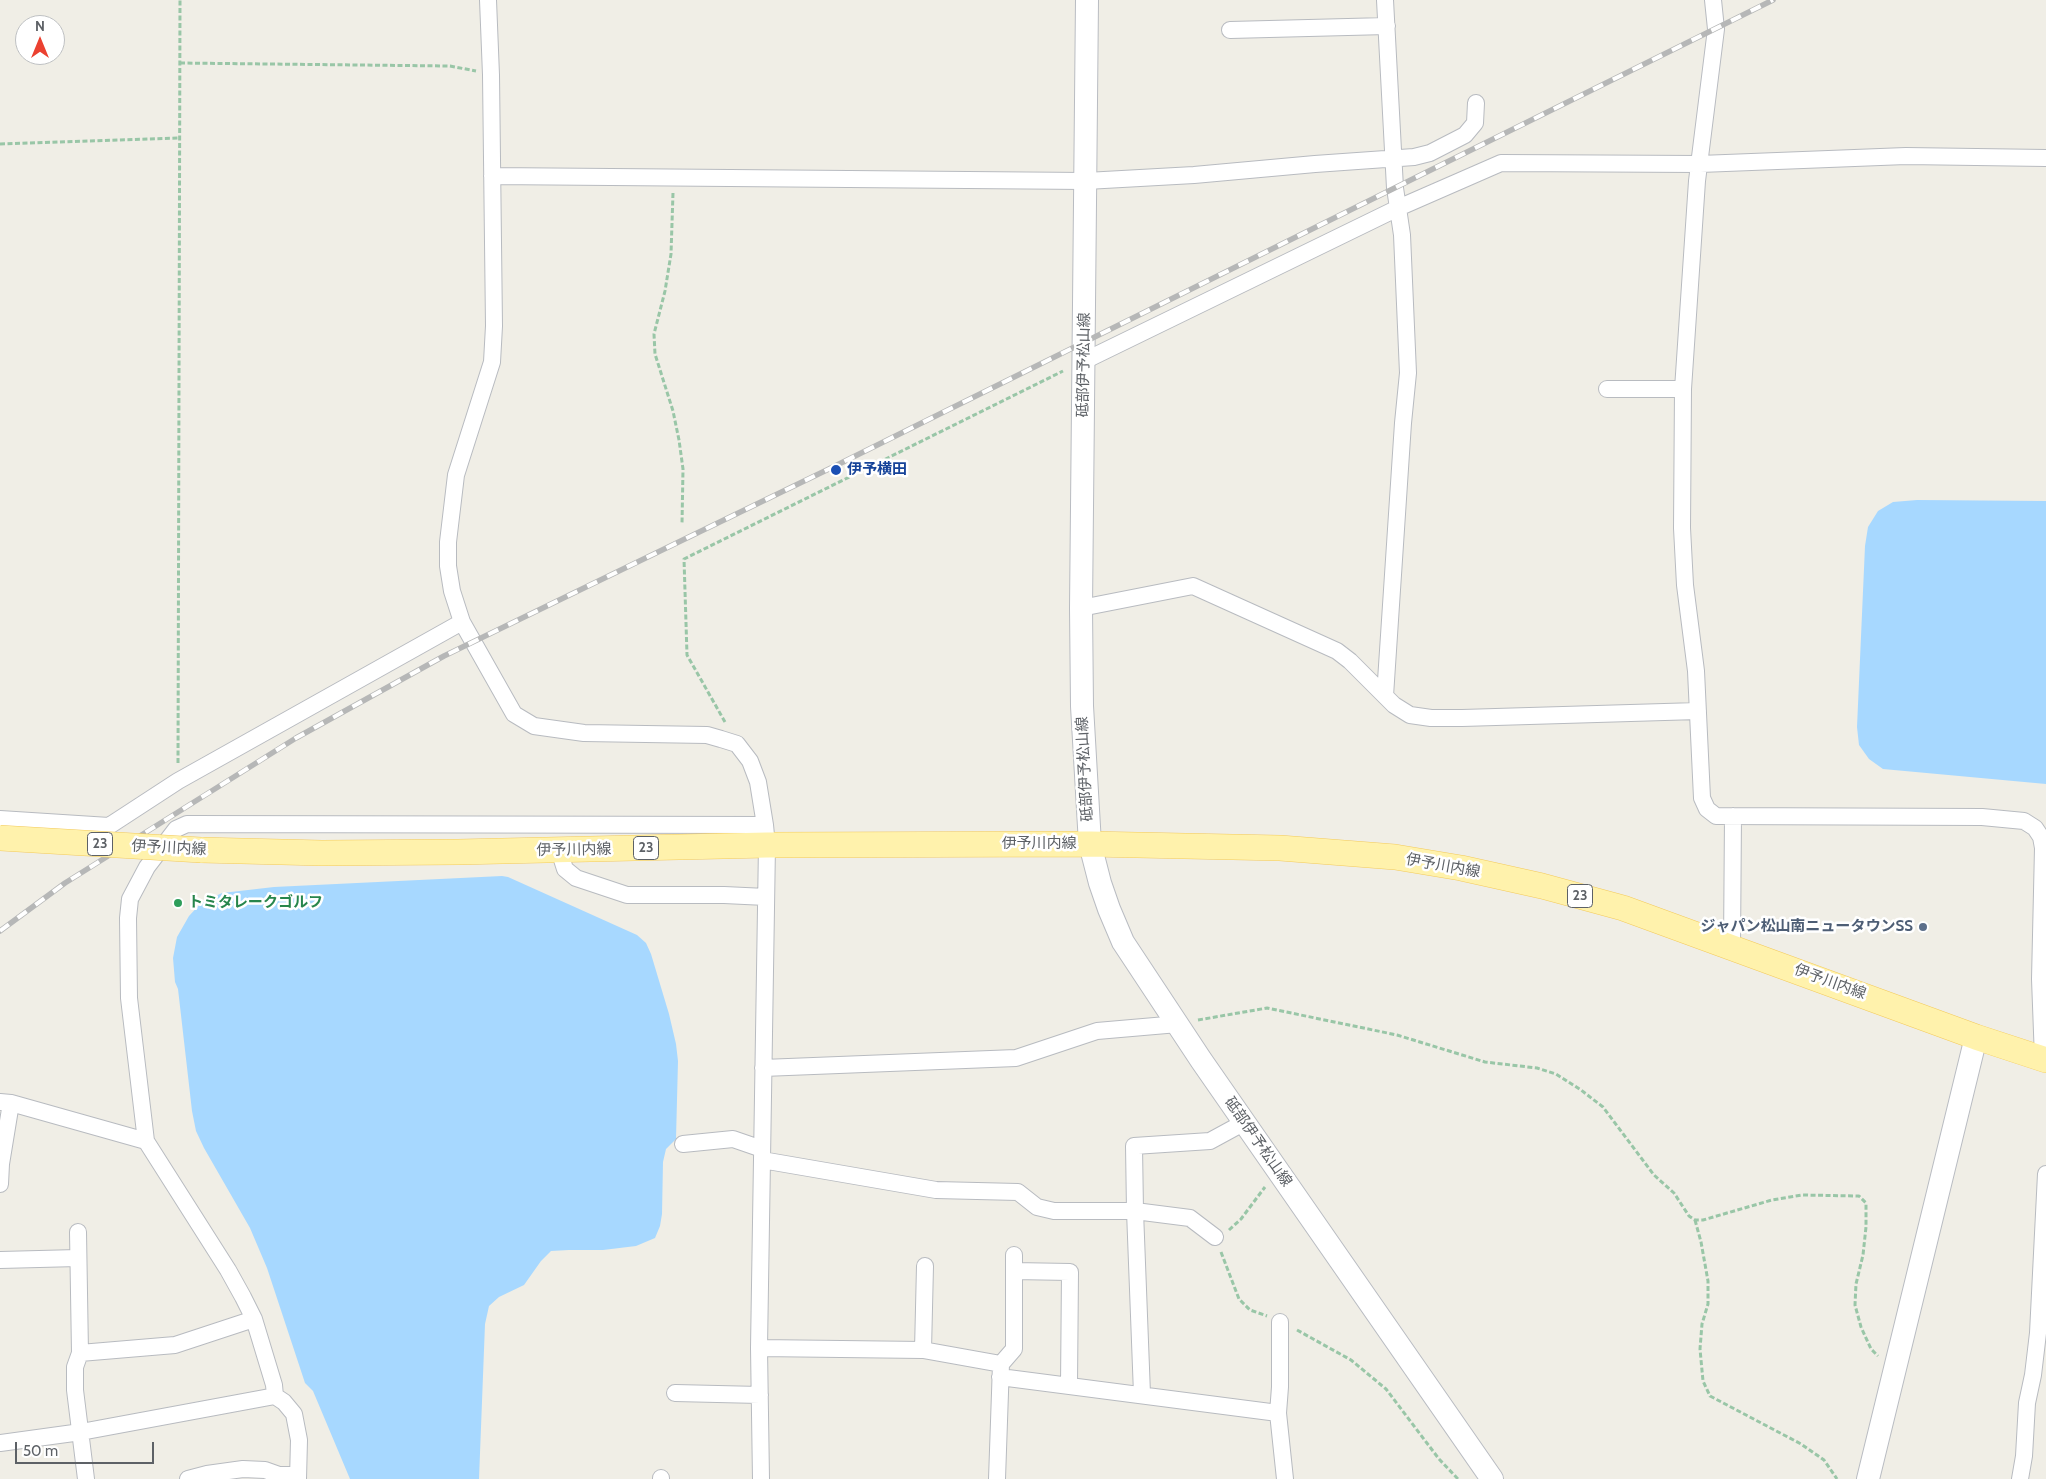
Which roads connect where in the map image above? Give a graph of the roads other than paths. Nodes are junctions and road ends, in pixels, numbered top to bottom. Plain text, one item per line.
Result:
1 (488, 0) edge
2 (1087, 0) edge
3 (1385, 0) edge
4 (1713, 0) edge
5 (1387, 26) junction
6 (1230, 30) dead end
7 (1476, 103) dead end
8 (1394, 158) junction
9 (2046, 158) edge
10 (1700, 164) junction
11 (492, 176) junction
12 (1086, 180) junction
13 (1398, 208) junction
14 (1084, 361) junction
15 (1607, 389) dead end
16 (1683, 390) junction
17 (1081, 608) junction
18 (462, 622) junction
19 (1385, 696) junction
20 (1698, 712) junction
21 (1733, 816) junction
22 (0, 820) edge
23 (766, 836) junction
24 (0, 838) edge
25 (1090, 844) junction
26 (559, 850) junction
27 (766, 897) junction
28 (1732, 946) junction
29 (2043, 979) edge
30 (1178, 1024) junction
31 (1976, 1037) junction
32 (2044, 1059) edge
33 (763, 1068) junction
34 (6, 1102) edge
35 (1245, 1122) junction
36 (146, 1141) junction
37 (683, 1144) dead end
38 (762, 1154) junction
39 (2046, 1174) edge
40 (0, 1184) edge
41 (1135, 1211) junction
42 (78, 1232) dead end
43 (1215, 1237) road end
44 (78, 1258) junction
45 (0, 1260) edge
46 (925, 1266) dead end
47 (254, 1319) junction
48 (1280, 1322) road end
49 (759, 1348) junction
50 (923, 1350) junction
51 (80, 1353) junction
52 (1001, 1370) junction
53 (1069, 1385) junction
54 (675, 1393) dead end
55 (1142, 1394) junction
56 (760, 1395) junction
57 (275, 1396) junction
58 (1278, 1413) junction
59 (81, 1432) junction
60 (0, 1443) edge
61 (298, 1477) edge
62 (86, 1479) edge
63 (188, 1479) edge
64 (762, 1479) edge
65 (997, 1479) edge
66 (1285, 1479) edge
67 (1492, 1479) edge
68 (1868, 1479) edge
69 (2020, 1479) edge

1 - 11 street
2 - 12 main road, 砥部伊予松山線
3 - 5 street
4 - 10 street
5 - 6 street
5 - 8 street
7 - 8 street
8 - 12 street
8 - 13 street
9 - 10 street
10 - 13 street
10 - 16 street
11 - 12 street
11 - 18 street
12 - 14 main road, 砥部伊予松山線
13 - 14 street
13 - 19 street
14 - 17 main road, 砥部伊予松山線
15 - 16 street
16 - 20 street
17 - 19 street
17 - 25 main road, 砥部伊予松山線
18 - 22 street
18 - 23 street
19 - 20 street
20 - 21 street
21 - 28 street
21 - 29 street
23 - 25 main road, 伊予川内線 / 23
23 - 26 main road, 伊予川内線 / 23
23 - 27 street
23 - 36 street
24 - 26 main road, 伊予川内線 / 23, bridge
25 - 28 main road, 伊予川内線 / 23
25 - 30 main road, 砥部伊予松山線
26 - 27 street
27 - 33 street
28 - 31 main road, 伊予川内線 / 23
29 - 32 street
30 - 33 street
30 - 35 main road, 砥部伊予松山線
31 - 32 main road, 伊予川内線 / 23
31 - 68 main road
33 - 38 street
34 - 36 street
34 - 40 street
35 - 41 street
35 - 67 main road, 砥部伊予松山線
36 - 47 street
37 - 38 street
38 - 41 street
38 - 49 street
39 - 69 street
41 - 43 street
41 - 55 street
42 - 44 street
44 - 45 street
44 - 51 street
46 - 50 street
47 - 51 street
47 - 57 street
48 - 58 street
49 - 50 street
49 - 56 street
50 - 52 street
51 - 59 street
52 - 53 street
52 - 53 street
52 - 65 street
53 - 55 street
54 - 56 street
55 - 58 street
56 - 64 street
57 - 59 street
57 - 61 street
58 - 66 street
59 - 60 street
59 - 62 street
61 - 63 street

